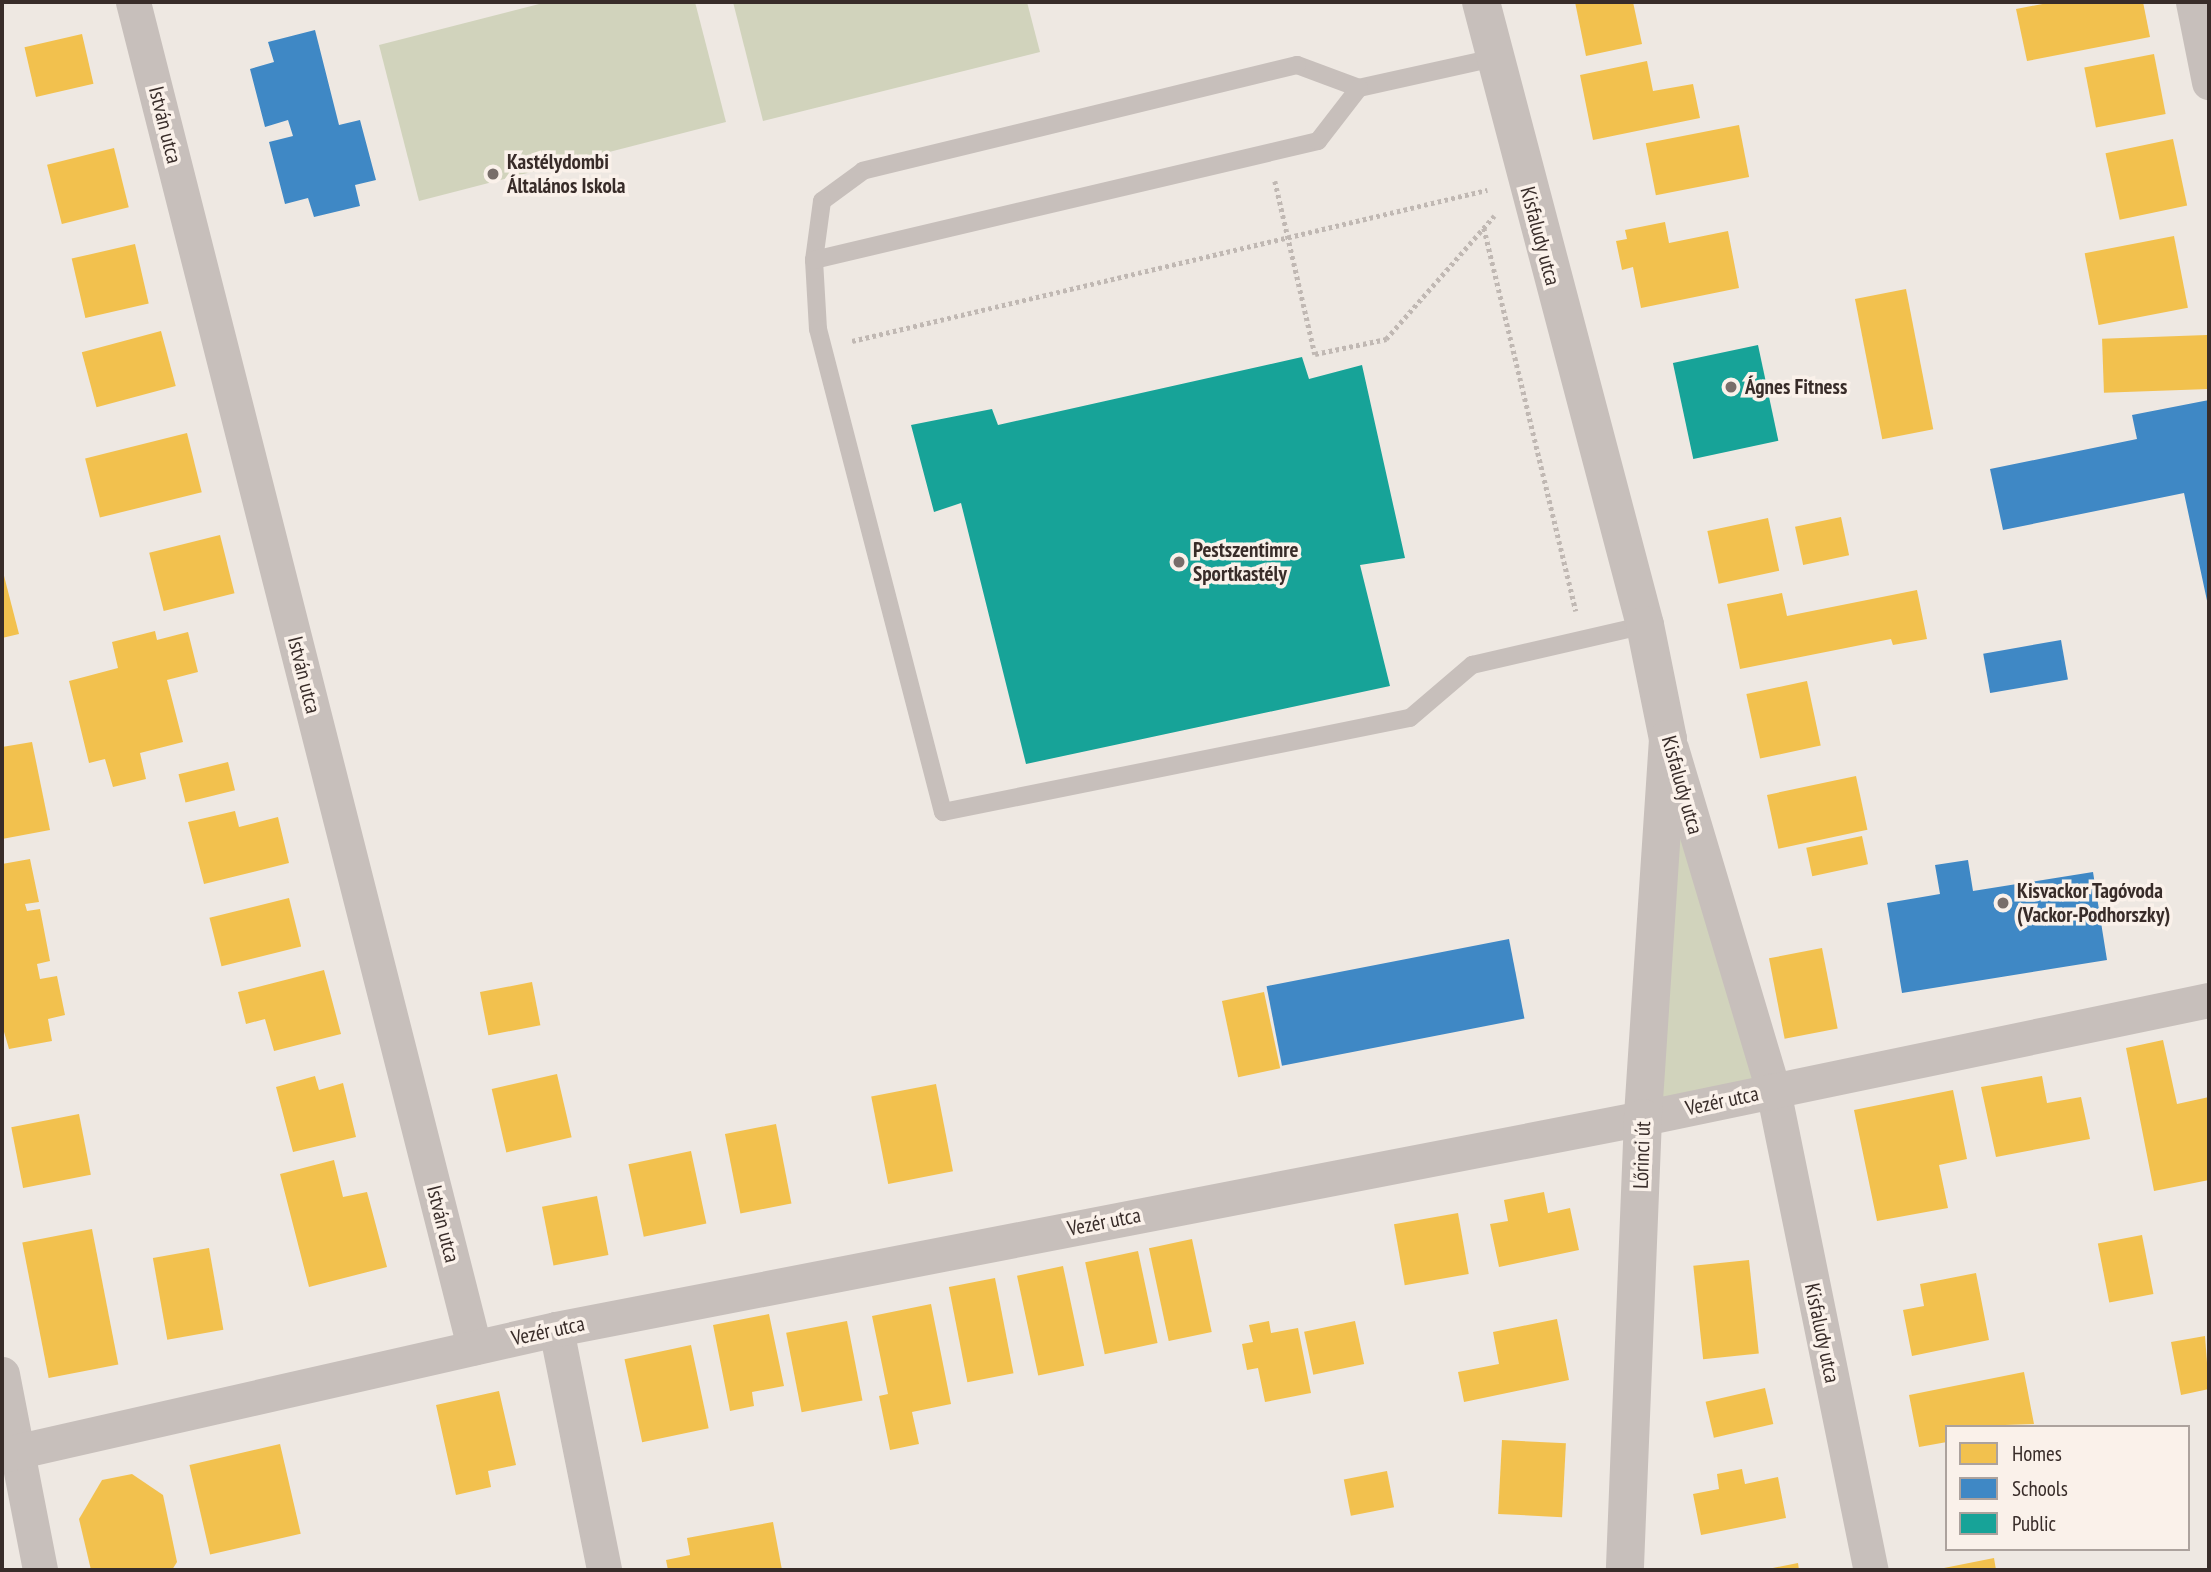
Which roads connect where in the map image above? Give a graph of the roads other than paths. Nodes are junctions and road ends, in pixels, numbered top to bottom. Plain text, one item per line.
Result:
1 (133, 2) edge
2 (1481, 2) edge
3 (2193, 2) edge
4 (1494, 58) junction
5 (2209, 82) edge
6 (1359, 88) junction
7 (814, 260) junction
8 (1645, 625) junction
9 (1668, 739) junction
10 (2209, 1000) edge
11 (1773, 1090) junction
12 (1643, 1118) junction
13 (556, 1329) junction
14 (474, 1348) junction
15 (2, 1374) edge
16 (10, 1454) edge
17 (40, 1570) edge
18 (604, 1570) edge
19 (1625, 1570) edge
20 (1871, 1570) edge

1 - 14 street, István utca
2 - 4 street, Kisfaludy utca
3 - 5 street
4 - 6 lane
4 - 8 street, Kisfaludy utca
6 - 7 lane
6 - 7 lane
7 - 8 lane
8 - 9 street, Kisfaludy utca
9 - 11 street, Kisfaludy utca
9 - 12 street, Lőrinci út
10 - 11 street, Vezér utca
11 - 12 street, Vezér utca
11 - 20 street, Kisfaludy utca
12 - 13 street, Vezér utca
12 - 19 street, Lőrinci út
13 - 14 street, Vezér utca
13 - 18 street
14 - 16 street, Vezér utca
15 - 16 street
16 - 17 street

